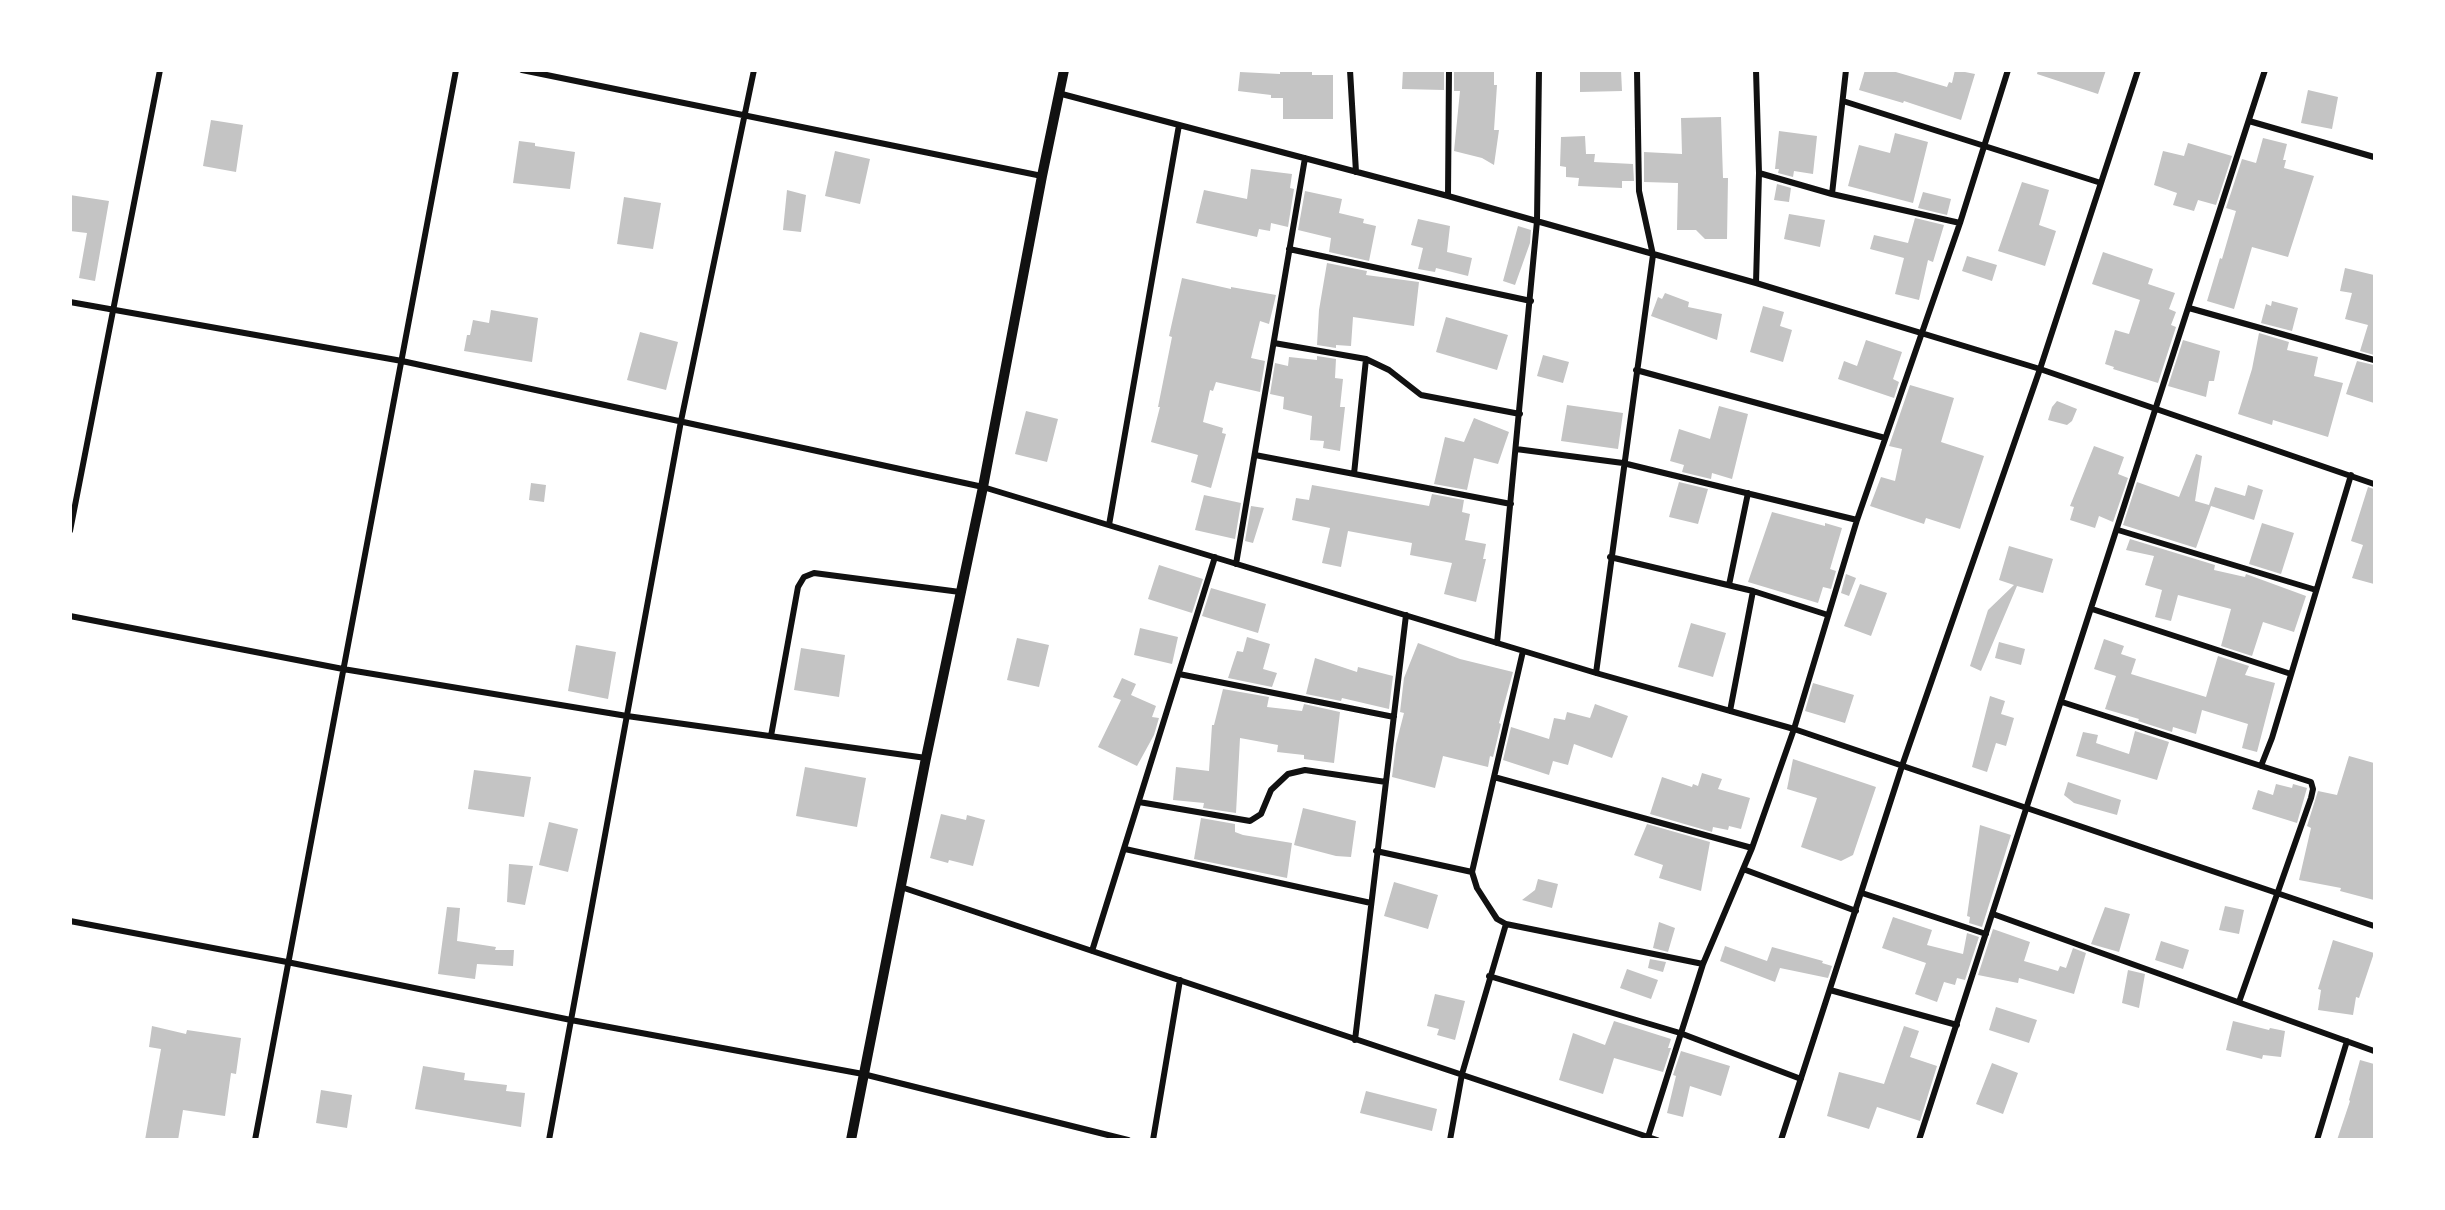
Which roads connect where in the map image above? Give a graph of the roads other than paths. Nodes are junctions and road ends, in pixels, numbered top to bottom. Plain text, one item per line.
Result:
1 (159, 70) edge
2 (456, 70) edge
3 (522, 70) edge
4 (754, 70) edge
5 (1064, 70) edge
6 (1350, 70) edge
7 (1449, 70) edge
8 (1539, 70) edge
9 (1637, 70) edge
10 (1756, 70) edge
11 (1846, 70) edge
12 (2008, 70) edge
13 (2138, 70) edge
14 (2265, 70) edge
15 (1058, 93) junction
16 (1844, 101) junction
17 (744, 116) junction
18 (2249, 121) junction
19 (1179, 125) junction
20 (1984, 146) junction
21 (2374, 157) edge
22 (1305, 158) junction
23 (1356, 172) junction
24 (1759, 173) junction
25 (1042, 176) junction
26 (2101, 183) junction
27 (1832, 194) junction
28 (1448, 196) junction
29 (1537, 221) junction
30 (1960, 223) junction
31 (1290, 249) junction
32 (1653, 255) junction
33 (1756, 283) junction
34 (1531, 301) junction
35 (70, 302) edge
36 (2189, 308) junction
37 (113, 310) junction
38 (1922, 334) junction
39 (1274, 343) junction
40 (1366, 359) junction
41 (2374, 360) edge
42 (402, 361) junction
43 (2040, 369) junction
44 (1636, 370) junction
45 (2157, 409) junction
46 (1520, 414) junction
47 (681, 421) junction
48 (1885, 438) junction
49 (1516, 449) junction
50 (1255, 455) junction
51 (1623, 464) junction
52 (1354, 474) junction
53 (2351, 476) junction
54 (2374, 484) edge
55 (983, 487) junction
56 (1748, 493) junction
57 (1511, 504) junction
58 (1857, 520) junction
59 (1109, 525) junction
60 (2118, 530) junction
61 (70, 531) edge
62 (1215, 557) junction
63 (1610, 557) junction
64 (1236, 564) junction
65 (1729, 585) junction
66 (2316, 590) junction
67 (1753, 591) junction
68 (960, 592) junction
69 (2092, 609) junction
70 (1406, 615) junction
71 (1828, 615) junction
72 (70, 616) edge
73 (1497, 643) junction
74 (1523, 651) junction
75 (343, 669) junction
76 (1596, 673) junction
77 (1179, 674) junction
78 (2291, 674) junction
79 (2062, 702) junction
80 (1730, 711) junction
81 (627, 716) junction
82 (1394, 717) junction
83 (1794, 729) junction
84 (771, 736) junction
85 (926, 758) junction
86 (1902, 766) junction
87 (2261, 766) junction
88 (1494, 777) junction
89 (1386, 782) junction
90 (1139, 802) junction
91 (2027, 809) junction
92 (1752, 848) junction
93 (1125, 849) junction
94 (1376, 851) junction
95 (1743, 869) junction
96 (1472, 872) junction
97 (901, 887) junction
98 (1862, 893) junction
99 (2277, 893) junction
100 (1371, 903) junction
101 (1856, 911) junction
102 (1993, 914) junction
103 (70, 921) edge
104 (1506, 924) junction
105 (2374, 926) edge
106 (1986, 934) junction
107 (1092, 951) junction
108 (287, 962) junction
109 (1703, 964) junction
110 (1489, 976) junction
111 (1180, 980) junction
112 (1830, 990) junction
113 (2239, 1002) junction
114 (571, 1020) junction
115 (1957, 1025) junction
116 (1680, 1033) junction
117 (1355, 1040) junction
118 (2347, 1041) junction
119 (2374, 1051) edge
120 (863, 1074) junction
121 (1462, 1074) junction
122 (1801, 1079) junction
123 (1648, 1137) junction
124 (255, 1140) edge
125 (549, 1140) edge
126 (851, 1140) edge
127 (1128, 1140) edge
128 (1153, 1140) edge
129 (1450, 1140) edge
130 (1657, 1140) edge
131 (1781, 1140) edge
132 (1919, 1140) edge
133 (2317, 1140) edge

1 - 37 street
2 - 42 street
3 - 17 street
4 - 17 street
5 - 15 street
6 - 23 street
7 - 28 street
8 - 29 street
9 - 32 street
10 - 24 street
11 - 16 street
12 - 20 street
13 - 26 street
14 - 18 street
15 - 19 street
15 - 25 street
16 - 20 street
16 - 27 street
17 - 25 street
17 - 47 street
18 - 21 street
18 - 36 street
19 - 22 street
19 - 59 street
20 - 26 street
20 - 30 street
22 - 23 street
22 - 31 street
23 - 28 street
24 - 27 street
24 - 33 street
25 - 55 street
26 - 43 street
27 - 30 street
28 - 29 street
29 - 32 street
29 - 34 street
30 - 38 street
31 - 34 street
31 - 39 street
32 - 33 street
32 - 44 street
33 - 38 street
34 - 46 street
35 - 37 street
36 - 41 street
36 - 45 street
37 - 42 street
37 - 61 street
38 - 43 street
38 - 48 street
39 - 40 street
39 - 50 street
40 - 46 street
40 - 52 street
42 - 47 street
42 - 75 street
43 - 45 street
43 - 86 street
44 - 48 street
44 - 51 street
45 - 53 street
45 - 60 street
46 - 49 street
47 - 55 street
47 - 81 street
48 - 58 street
49 - 51 street
49 - 57 street
50 - 52 street
50 - 64 street
51 - 56 street
51 - 63 street
52 - 57 street
53 - 54 street
53 - 66 street
55 - 59 street
55 - 68 street
56 - 58 street
56 - 65 street
57 - 73 street
58 - 71 street
59 - 62 street
60 - 66 street
60 - 69 street
62 - 64 street
62 - 77 street
63 - 65 street
63 - 76 street
64 - 70 street
65 - 67 street
66 - 78 street
67 - 71 street
67 - 80 street
68 - 84 street
68 - 85 street
69 - 78 street
69 - 79 street
70 - 73 street
70 - 82 street
71 - 83 street
72 - 75 street
73 - 74 street
74 - 76 street
74 - 88 street
75 - 81 street
75 - 108 street
76 - 80 street
77 - 82 street
77 - 90 street
78 - 87 street
79 - 87 street
79 - 91 street
80 - 83 street
81 - 84 street
81 - 114 street
82 - 89 street
83 - 86 street
83 - 92 street
84 - 85 street
85 - 97 street
86 - 91 street
86 - 98 street
87 - 99 street
88 - 92 street
88 - 96 street
89 - 90 street
89 - 94 street
90 - 93 street
91 - 99 street
91 - 102 street
92 - 95 street
93 - 100 street
93 - 107 street
94 - 96 street
94 - 100 street
95 - 101 street
95 - 109 street
96 - 104 street
97 - 107 street
97 - 120 street
98 - 101 street
98 - 106 street
99 - 105 street
99 - 113 street
100 - 117 street
101 - 112 street
102 - 106 street
102 - 113 street
103 - 108 street
104 - 109 street
104 - 110 street
106 - 115 street
107 - 111 street
108 - 114 street
108 - 124 street
109 - 116 street
110 - 116 street
110 - 121 street
111 - 117 street
111 - 128 street
112 - 115 street
112 - 122 street
113 - 118 street
114 - 120 street
114 - 125 street
115 - 132 street
116 - 122 street
116 - 123 street
117 - 121 street
118 - 119 street
118 - 133 street
120 - 126 street
120 - 127 street
121 - 123 street
121 - 129 street
122 - 131 street
123 - 130 street

